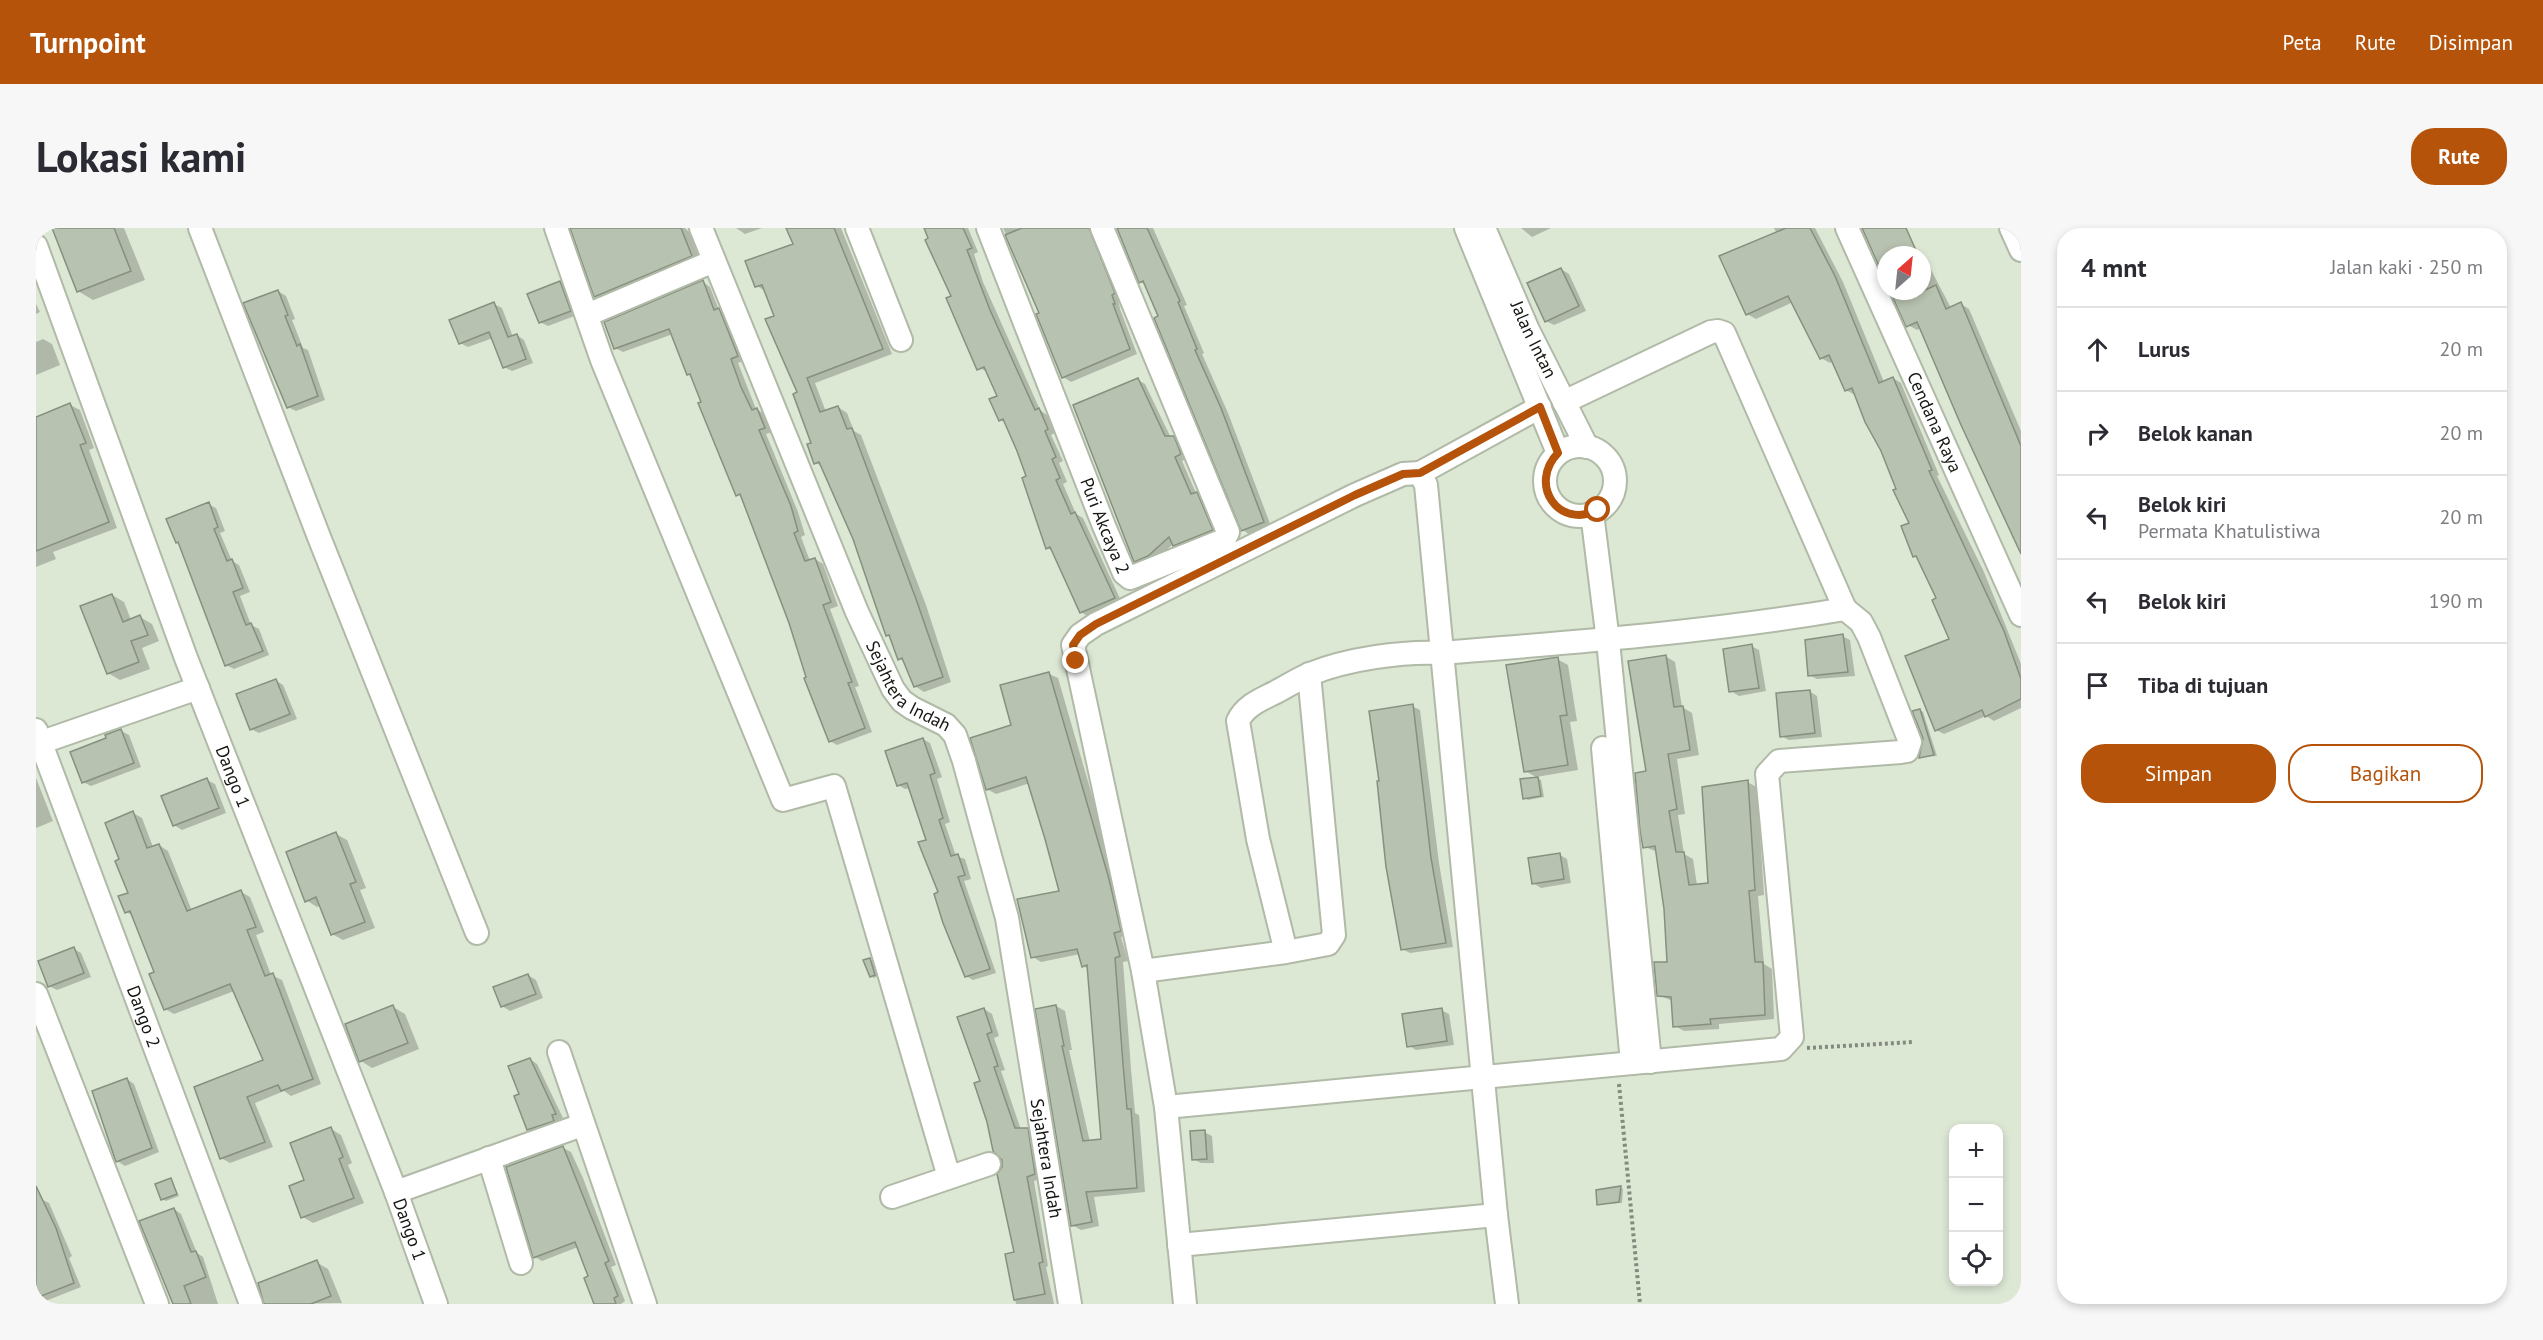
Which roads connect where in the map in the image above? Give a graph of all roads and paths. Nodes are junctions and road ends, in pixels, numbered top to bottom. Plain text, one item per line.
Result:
1 (200, 228) edge
2 (556, 228) edge
3 (701, 228) edge
4 (857, 228) edge
5 (988, 228) edge
6 (1102, 228) edge
7 (1466, 228) edge
8 (1484, 228) edge
9 (1847, 228) edge
10 (2011, 228) edge
11 (36, 246) edge
12 (2021, 250) edge
13 (714, 261) junction
14 (587, 315) junction
15 (901, 340) dead end
16 (1564, 402) junction
17 (1540, 407) junction
18 (1587, 447) junction
19 (1558, 453) junction
20 (1420, 473) junction
21 (1584, 514) junction
22 (1845, 609) junction
23 (2021, 615) edge
24 (1600, 641) junction
25 (1442, 654) junction
26 (1309, 674) junction
27 (198, 688) junction
28 (39, 736) edge
29 (477, 933) dead end
30 (1286, 952) junction
31 (1143, 971) junction
32 (36, 994) edge
33 (1914, 1042) dead end
34 (1781, 1049) junction
35 (559, 1052) dead end
36 (1633, 1063) junction
37 (1482, 1078) junction
38 (1166, 1107) junction
39 (582, 1125) junction
40 (489, 1158) junction
41 (989, 1164) dead end
42 (949, 1177) junction
43 (396, 1192) junction
44 (892, 1197) dead end
45 (1496, 1215) junction
46 (1179, 1245) junction
47 (521, 1263) dead end
48 (157, 1304) edge
49 (251, 1304) edge
50 (436, 1304) edge
51 (645, 1304) edge
52 (1070, 1304) edge
53 (1185, 1304) edge
54 (1507, 1304) edge
55 (1640, 1304) edge

1 - 29 street
2 - 14 street
3 - 13 street, Sejahtera Indah
4 - 15 street
5 - 6 street, Puri Akcaya 2
7 - 17 street
8 - 16 street, Jalan Intan
9 - 23 street, Cendana Raya
10 - 12 street
11 - 27 street, Dango 1
13 - 14 street
13 - 52 street, Sejahtera Indah
14 - 42 street
16 - 18 street, Jalan Intan
16 - 22 street
17 - 19 street
17 - 20 street
18 - 19 street
18 - 21 street
19 - 21 street
20 - 25 street
20 - 31 street
21 - 24 street
22 - 24 street
22 - 34 street
24 - 25 street
24 - 36 street
25 - 26 street
25 - 37 street
26 - 30 street
26 - 30 street
27 - 28 street
27 - 43 street, Dango 1
28 - 49 street, Dango 2
30 - 31 street
31 - 38 street
32 - 48 street
33 - 34 path
34 - 36 street
35 - 39 street
36 - 37 street
36 - 55 path
37 - 38 street
37 - 45 street
38 - 46 street
39 - 40 street
39 - 51 street
40 - 43 street
40 - 47 street
41 - 42 street
42 - 44 street
43 - 50 street, Dango 1
45 - 46 street
45 - 54 street
46 - 53 street

